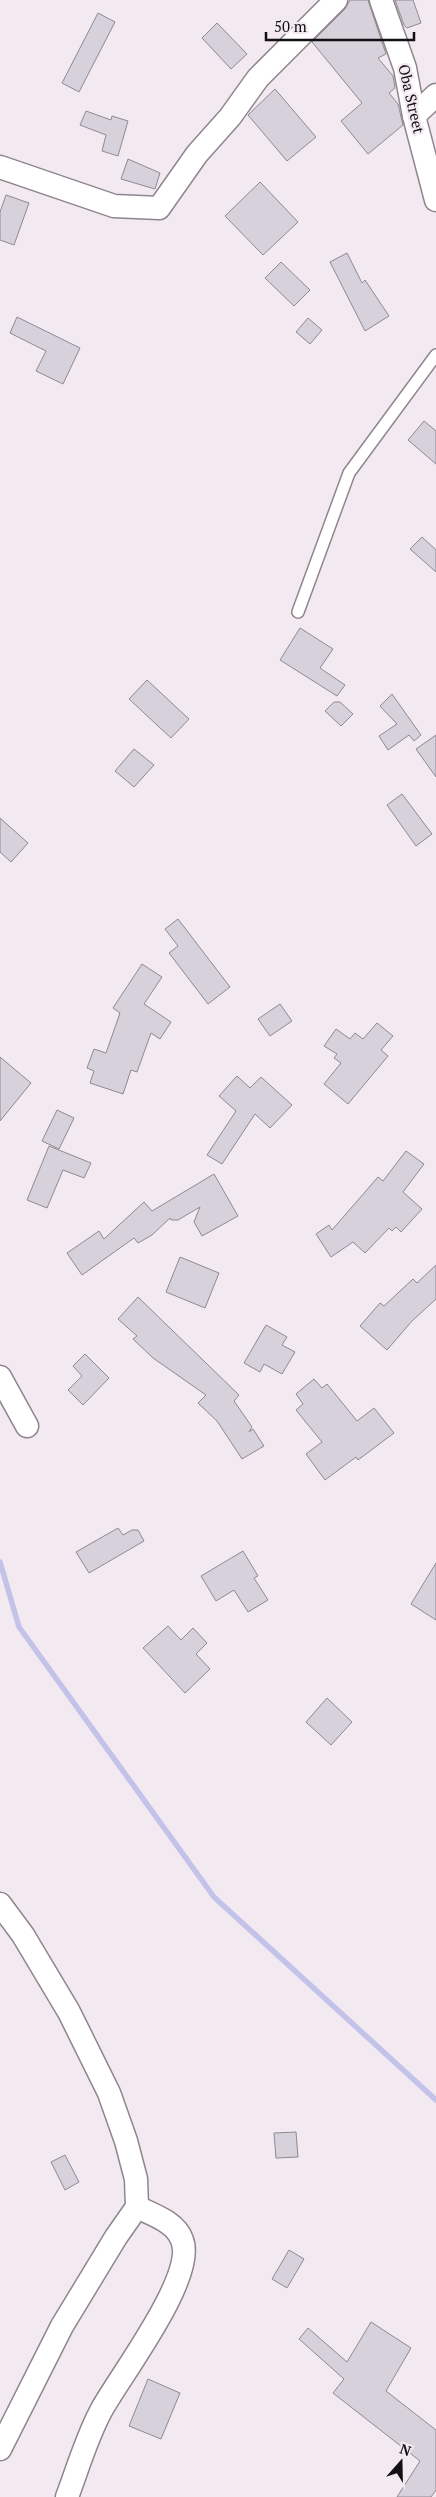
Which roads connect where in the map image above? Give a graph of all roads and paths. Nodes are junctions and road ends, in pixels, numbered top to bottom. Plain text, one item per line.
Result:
1 (336, 0) edge
2 (381, 0) edge
3 (436, 95) edge
4 (414, 116) junction
5 (0, 167) edge
6 (436, 200) edge
7 (436, 355) edge
8 (298, 612) dead end
9 (0, 1376) edge
10 (27, 1426) dead end
11 (0, 1904) edge
12 (137, 2207) junction
13 (0, 2449) edge
14 (66, 2497) edge

1 - 5 street
2 - 4 street, Oba Street
3 - 4 street
4 - 6 street, Oba Street
7 - 8 lane
9 - 10 street
11 - 12 street
12 - 13 street
12 - 14 street

